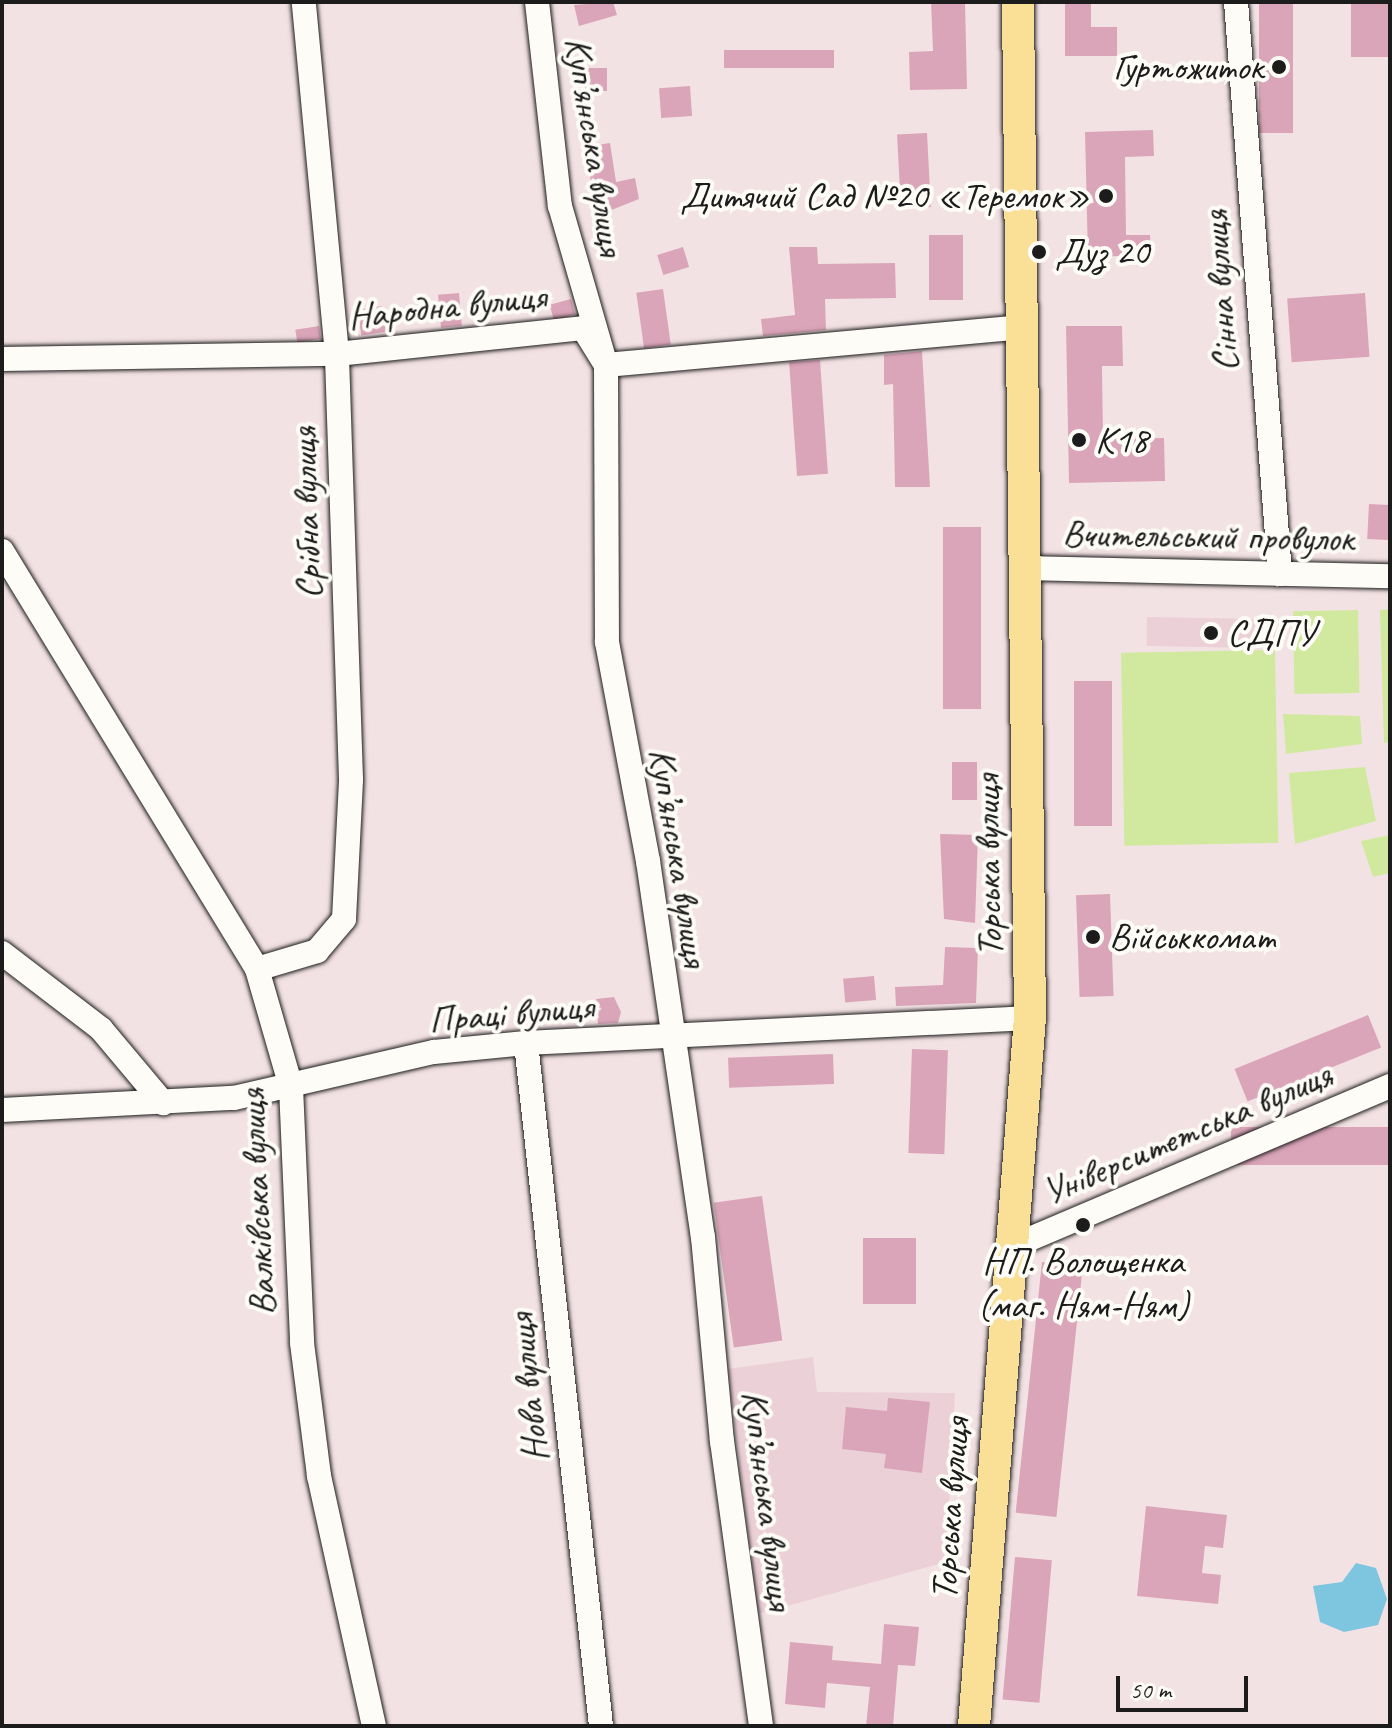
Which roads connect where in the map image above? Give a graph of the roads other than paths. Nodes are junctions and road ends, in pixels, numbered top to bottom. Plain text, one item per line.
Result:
1 (304, 2) edge
2 (537, 2) edge
3 (1018, 2) edge
4 (1236, 2) edge
5 (1021, 327) junction
6 (337, 354) junction
7 (2, 359) edge
8 (606, 365) junction
9 (2, 551) edge
10 (1024, 568) junction
11 (1280, 574) junction
12 (1390, 576) edge
13 (2, 953) edge
14 (257, 969) junction
15 (1030, 1018) junction
16 (669, 1038) junction
17 (526, 1043) junction
18 (1390, 1086) edge
19 (291, 1087) junction
20 (163, 1103) junction
21 (2, 1110) edge
22 (1013, 1246) junction
23 (374, 1726) edge
24 (601, 1726) edge
25 (761, 1726) edge
26 (974, 1726) edge

1 - 6 street, Срібна вулиця
2 - 8 street, Куп’янська вулиця
3 - 5 main road, Торська вулиця
4 - 11 street, Сінна вулиця
5 - 8 street
5 - 10 main road, Торська вулиця
6 - 7 street, Народна вулиця
6 - 8 street, Народна вулиця
6 - 14 street, Срібна вулиця
8 - 16 street, Куп’янська вулиця
9 - 14 street, Валківська вулиця
10 - 11 street, Вчительський провулок
10 - 15 main road, Торська вулиця
11 - 12 street, Вчительський провулок
13 - 20 street
14 - 19 street, Валківська вулиця
15 - 16 street, Праці вулиця
15 - 22 main road, Торська вулиця
16 - 17 street, Праці вулиця
16 - 25 street, Куп’янська вулиця
17 - 19 street, Праці вулиця
17 - 24 street, Нова вулиця
18 - 22 street, Університетська вулиця
19 - 20 street, Праці вулиця
19 - 23 street, Валківська вулиця
20 - 21 street, Праці вулиця
22 - 26 main road, Торська вулиця

